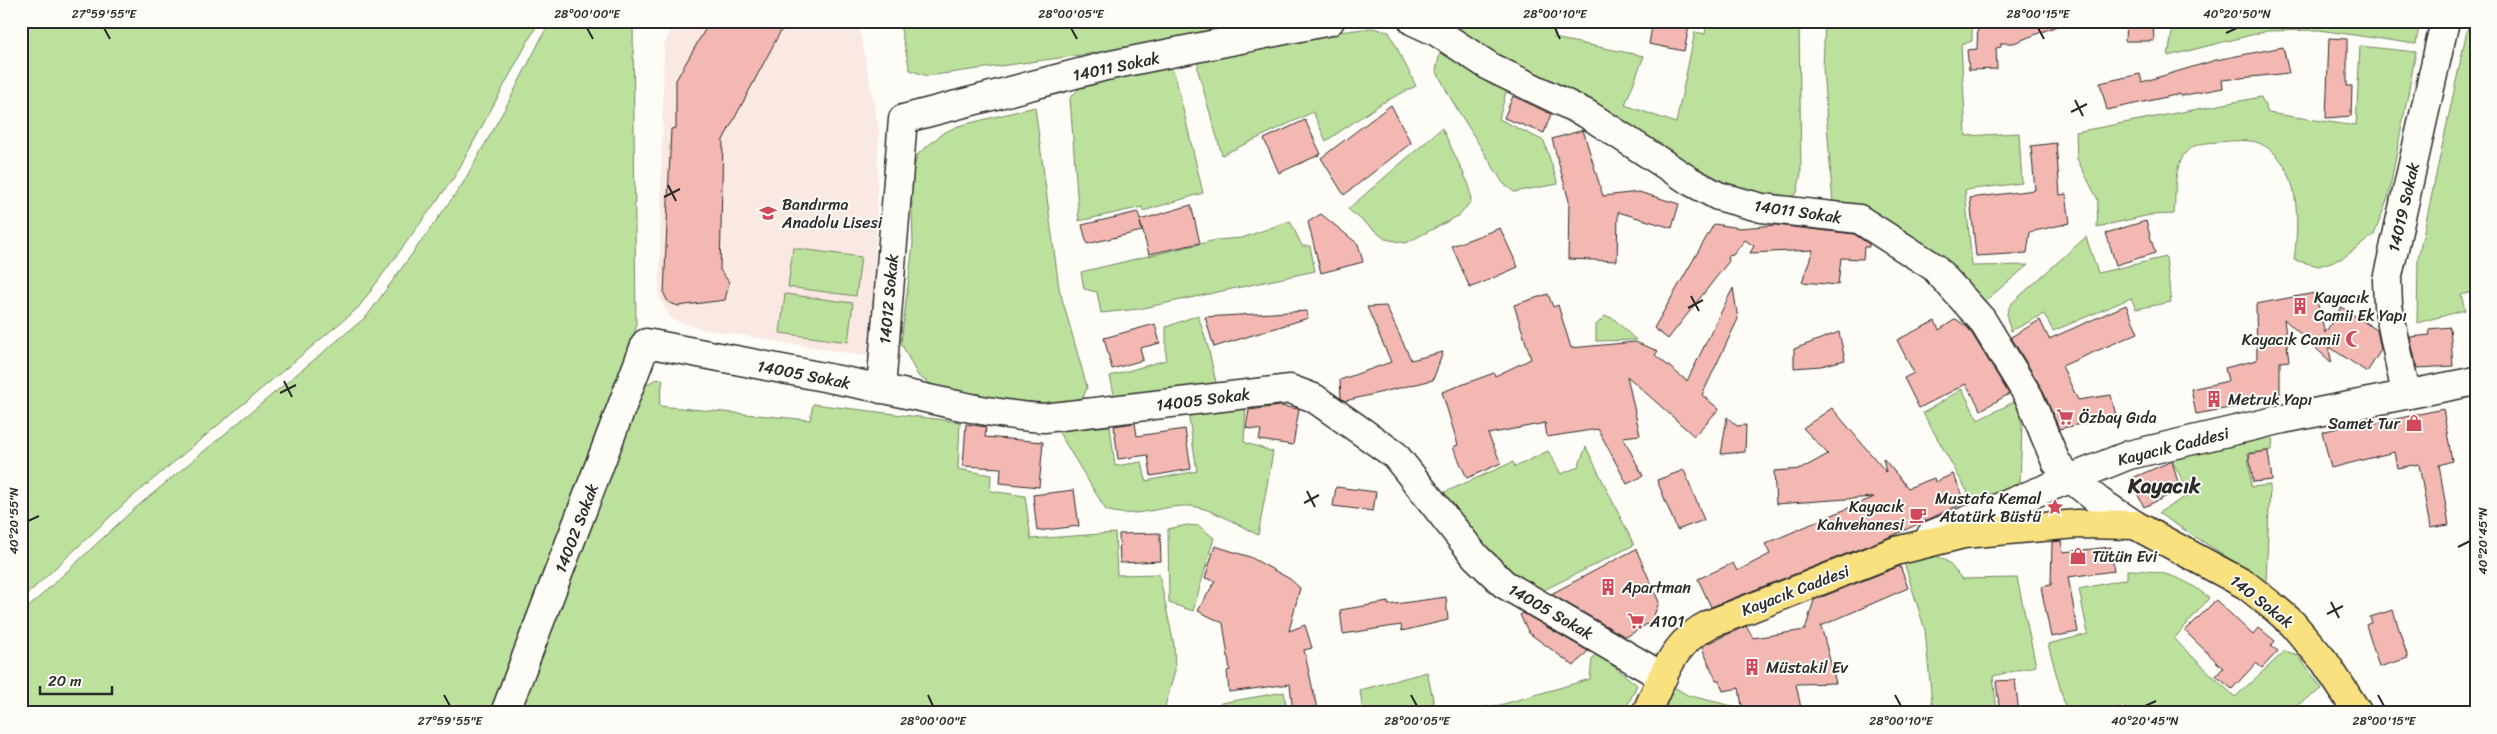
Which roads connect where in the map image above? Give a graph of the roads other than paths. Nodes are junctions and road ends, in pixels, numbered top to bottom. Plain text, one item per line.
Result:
1 (1330, 21) edge
2 (1413, 21) edge
3 (2444, 21) edge
4 (903, 119) joint
5 (646, 343) joint
6 (2476, 381) edge
7 (881, 389) junction
8 (2406, 394) junction
9 (2070, 478) junction
10 (2135, 525) junction
11 (1896, 551) junction
12 (1663, 678) junction
13 (505, 713) edge
14 (1646, 713) edge
15 (2358, 713) edge

1 - 4 street, 14011 Sokak
2 - 9 street, 14011 Sokak
3 - 8 street, 14019 Sokak
4 - 7 street, 14012 Sokak
5 - 7 street, 14005 Sokak
5 - 13 street, 14002 Sokak
6 - 8 street, Kayacık Caddesi
7 - 12 street, 14005 Sokak
8 - 9 street, Kayacık Caddesi
9 - 10 street, 140 Sokak
9 - 11 street, Kayacık Caddesi
10 - 11 main road, 140 Sokak
10 - 15 main road, 140 Sokak
11 - 12 main road, Kayacık Caddesi
12 - 14 main road, Kayacık Caddesi

